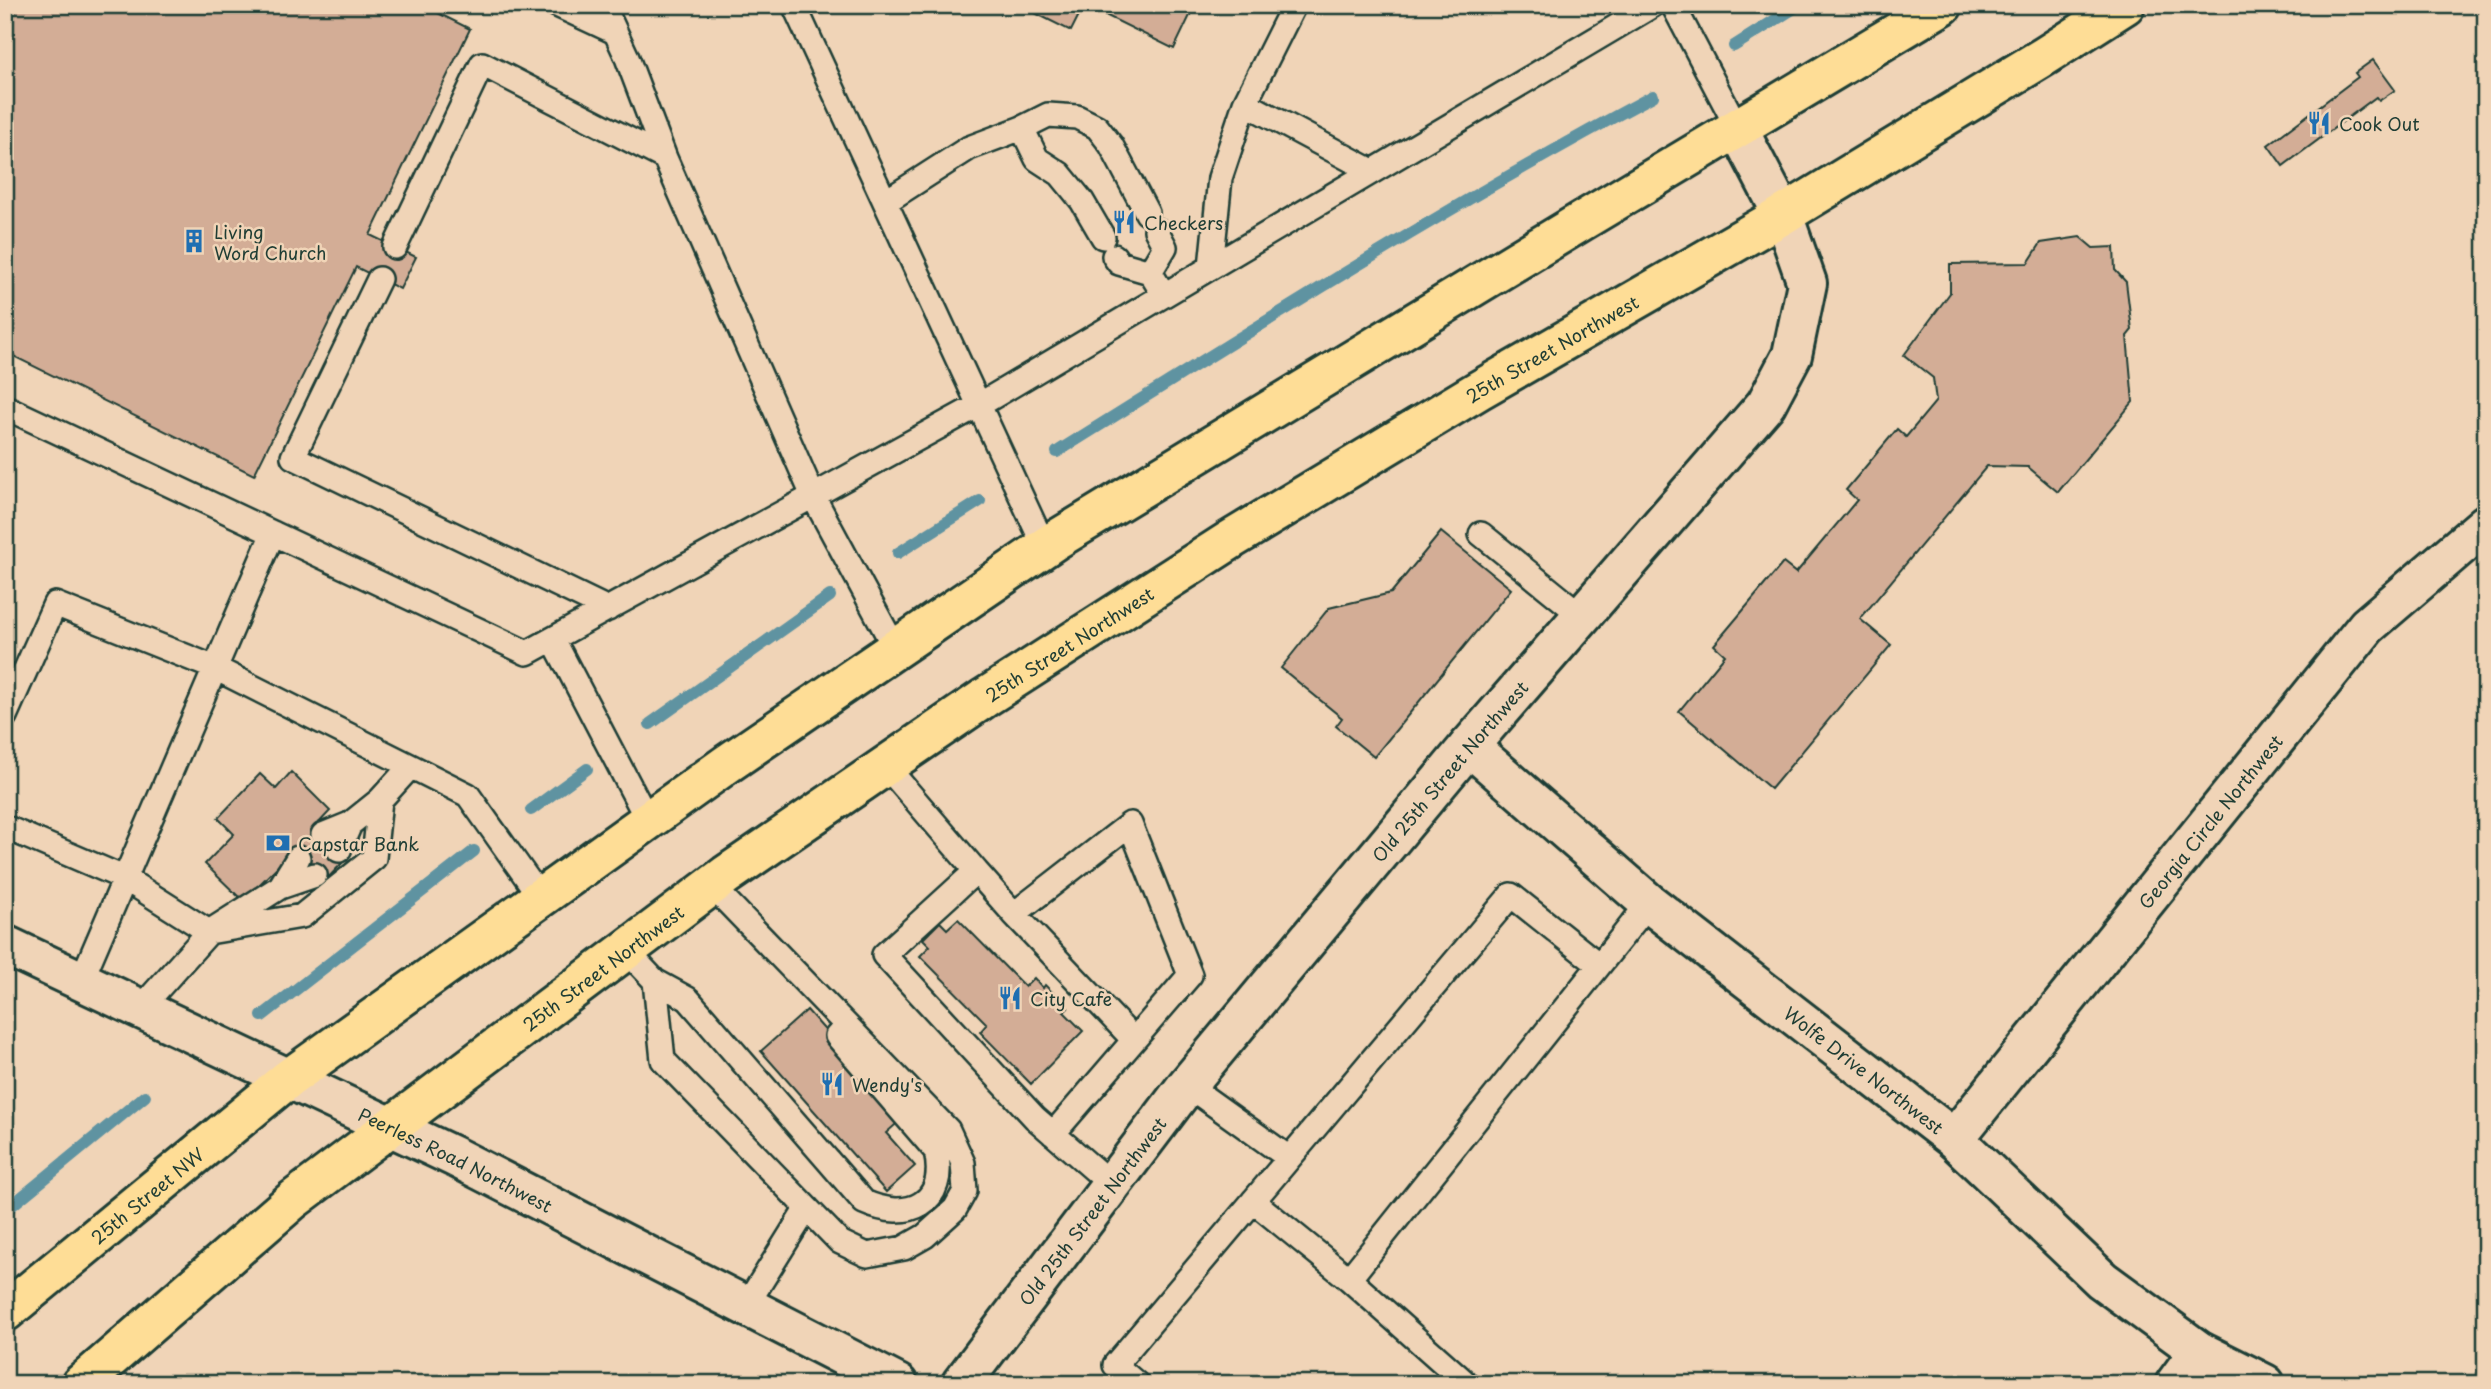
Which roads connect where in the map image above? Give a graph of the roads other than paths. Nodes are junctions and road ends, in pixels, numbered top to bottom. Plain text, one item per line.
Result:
1 (557, 5) edge
2 (603, 5) edge
3 (794, 5) edge
4 (1293, 5) edge
5 (1653, 5) edge
6 (1673, 5) edge
7 (1943, 5) edge
8 (2125, 5) edge
9 (615, 32) junction
10 (1244, 103) junction
11 (1737, 127) junction
12 (1022, 128) junction
13 (665, 158) junction
14 (1372, 172) junction
15 (885, 202) junction
16 (1783, 215) junction
17 (395, 247) dead end
18 (1211, 267) junction
19 (1150, 272) junction
20 (379, 279) dead end
21 (1164, 295) junction
22 (979, 405) junction
23 (5, 407) edge
24 (813, 496) junction
25 (2486, 524) edge
26 (273, 534) junction
27 (1481, 534) dead end
28 (1045, 548) junction
29 (608, 609) junction
30 (1582, 616) junction
31 (554, 639) junction
32 (896, 649) junction
33 (215, 668) junction
34 (5, 716) edge
35 (1469, 746) junction
36 (886, 766) junction
37 (410, 767) junction
38 (380, 800) junction
39 (648, 821) junction
40 (5, 827) edge
41 (331, 843) dead end
42 (298, 858) dead end
43 (976, 871) junction
44 (315, 875) dead end
45 (124, 878) junction
46 (712, 886) junction
47 (280, 887) junction
48 (541, 898) junction
49 (1649, 903) junction
50 (1014, 914) junction
51 (209, 932) junction
52 (5, 945) edge
53 (626, 950) junction
54 (1599, 965) junction
55 (80, 981) junction
56 (655, 981) junction
57 (820, 997) junction
58 (140, 1009) junction
59 (1134, 1040) junction
60 (288, 1079) junction
61 (1187, 1085) junction
62 (392, 1128) junction
63 (1053, 1134) junction
64 (1954, 1139) junction
65 (1289, 1158) junction
66 (1112, 1185) junction
67 (1253, 1201) junction
68 (807, 1208) junction
69 (1349, 1279) junction
70 (746, 1306) junction
71 (5, 1312) edge
72 (2199, 1351) junction
73 (81, 1384) edge
74 (898, 1384) edge
75 (961, 1384) edge
76 (1137, 1384) edge
77 (1467, 1384) edge
78 (2175, 1384) edge
79 (2265, 1384) edge

1 - 9 lane
2 - 9 lane
3 - 15 lane
4 - 10 lane
5 - 14 lane
6 - 11 lane
7 - 11 highway
8 - 16 highway, 25th Street Northwest
9 - 13 lane
10 - 14 lane
10 - 18 lane
11 - 16 street, Old 25th Street Northwest
11 - 28 highway
12 - 15 lane
12 - 19 lane
12 - 19 lane
13 - 17 lane
13 - 24 lane
14 - 18 lane
15 - 22 lane
16 - 30 street, Old 25th Street Northwest
16 - 36 highway, 25th Street Northwest
18 - 21 lane
19 - 21 lane
20 - 29 lane
21 - 22 lane
22 - 24 lane
22 - 28 lane
23 - 26 lane
24 - 29 lane
24 - 32 lane
25 - 64 street, Georgia Circle Northwest
26 - 31 lane
26 - 33 lane
27 - 30 lane
28 - 32 highway
29 - 31 lane
30 - 35 street, Old 25th Street Northwest
31 - 39 lane
32 - 39 highway
33 - 34 lane
33 - 37 lane
33 - 45 lane
35 - 49 street, Wolfe Drive Northwest
35 - 61 street, Old 25th Street Northwest
36 - 43 lane
36 - 46 highway, 25th Street Northwest
37 - 38 lane
37 - 48 lane
38 - 41 lane
38 - 51 lane
39 - 48 highway
40 - 45 lane
42 - 47 lane
43 - 50 lane
43 - 63 lane
44 - 47 lane
45 - 51 lane
45 - 55 lane
46 - 53 highway, 25th Street Northwest
46 - 57 lane
47 - 51 lane
48 - 60 highway
49 - 54 lane
49 - 64 street, Wolfe Drive Northwest
50 - 59 lane
50 - 59 lane
51 - 58 lane
52 - 55 street, Peerless Road Northwest
53 - 56 lane
53 - 62 highway, 25th Street Northwest
54 - 65 lane
54 - 69 lane
55 - 58 street, Peerless Road Northwest
56 - 57 lane
56 - 68 lane
57 - 68 lane
58 - 60 street, Peerless Road Northwest
59 - 63 lane
60 - 62 street, Peerless Road Northwest
60 - 71 highway, 25th Street NW
61 - 65 lane
61 - 66 street, Old 25th Street Northwest
62 - 70 street, Peerless Road Northwest
62 - 73 highway, 25th Street Northwest
63 - 66 lane
64 - 72 street, Wolfe Drive Northwest
65 - 67 lane
66 - 75 street, Old 25th Street Northwest
67 - 69 lane
67 - 76 lane
68 - 70 lane
69 - 77 lane
70 - 74 street, Peerless Road Northwest
72 - 78 street
72 - 79 street, Wolfe Drive Northwest

